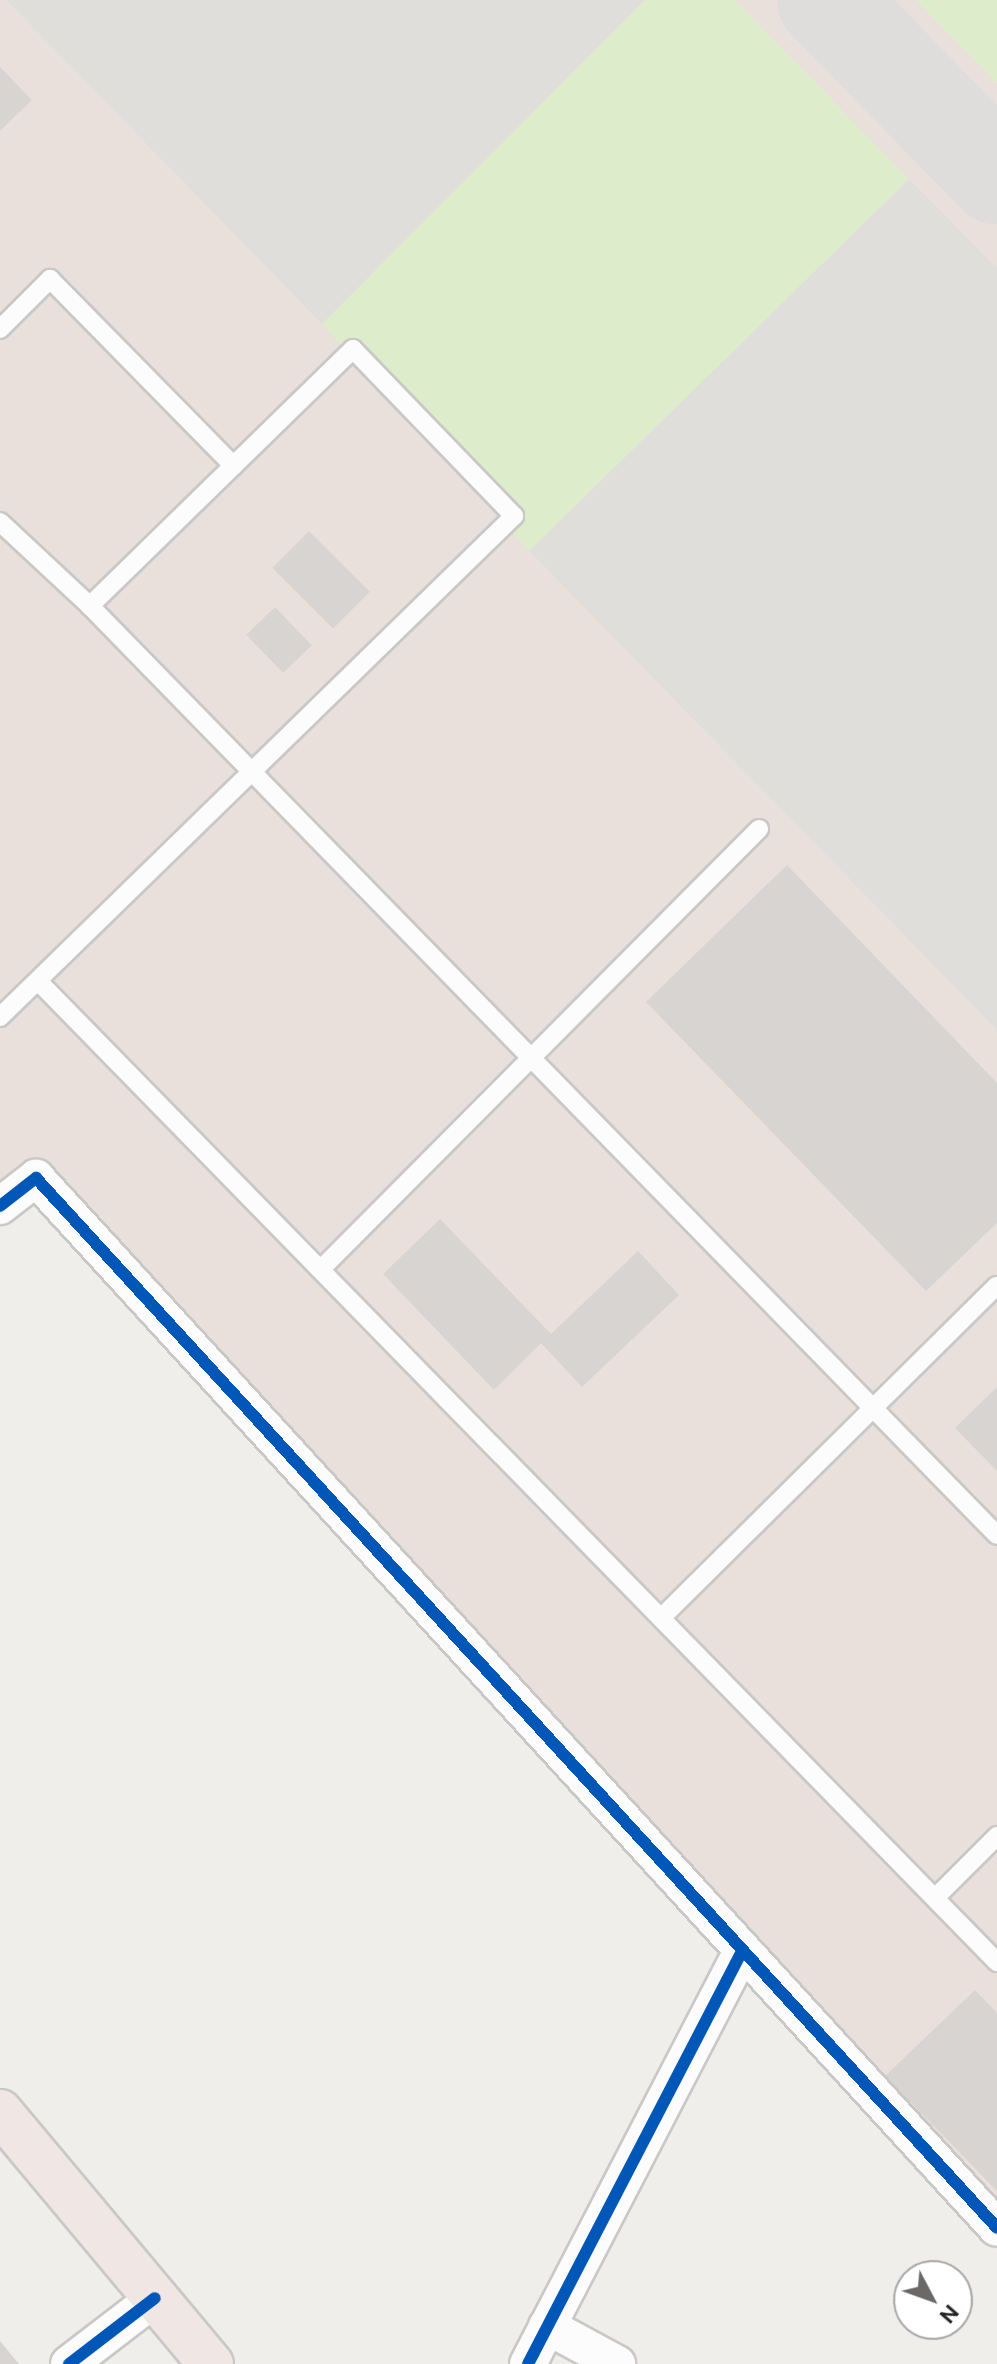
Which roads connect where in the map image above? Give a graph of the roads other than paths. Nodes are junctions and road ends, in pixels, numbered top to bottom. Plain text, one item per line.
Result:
1 (0, 329) edge
2 (234, 466) junction
3 (0, 522) edge
4 (90, 606) junction
5 (251, 774) junction
6 (759, 829) dead end
7 (38, 981) junction
8 (0, 1017) edge
9 (530, 1060) junction
10 (0, 1206) edge
11 (321, 1269) junction
12 (997, 1286) edge
13 (874, 1410) junction
14 (997, 1535) edge
15 (662, 1617) junction
16 (997, 1836) edge
17 (935, 1898) junction
18 (743, 1950) junction
19 (997, 1962) edge
20 (0, 2112) edge
21 (997, 2228) edge
22 (155, 2298) junction
23 (547, 2326) junction
24 (69, 2364) edge
25 (211, 2364) edge
26 (528, 2364) edge
27 (617, 2364) edge

1 - 2 lane
2 - 4 lane
2 - 5 lane
3 - 4 lane
4 - 5 lane
5 - 7 lane
5 - 9 lane
6 - 9 lane
7 - 8 lane
7 - 11 lane
9 - 11 lane
9 - 13 lane
10 - 18 street
11 - 15 lane
12 - 13 lane
13 - 14 lane
13 - 15 lane
15 - 17 lane
16 - 17 lane
17 - 19 lane
18 - 21 street
18 - 23 street
20 - 22 highway
22 - 24 street
22 - 25 highway
23 - 26 street
23 - 27 street

